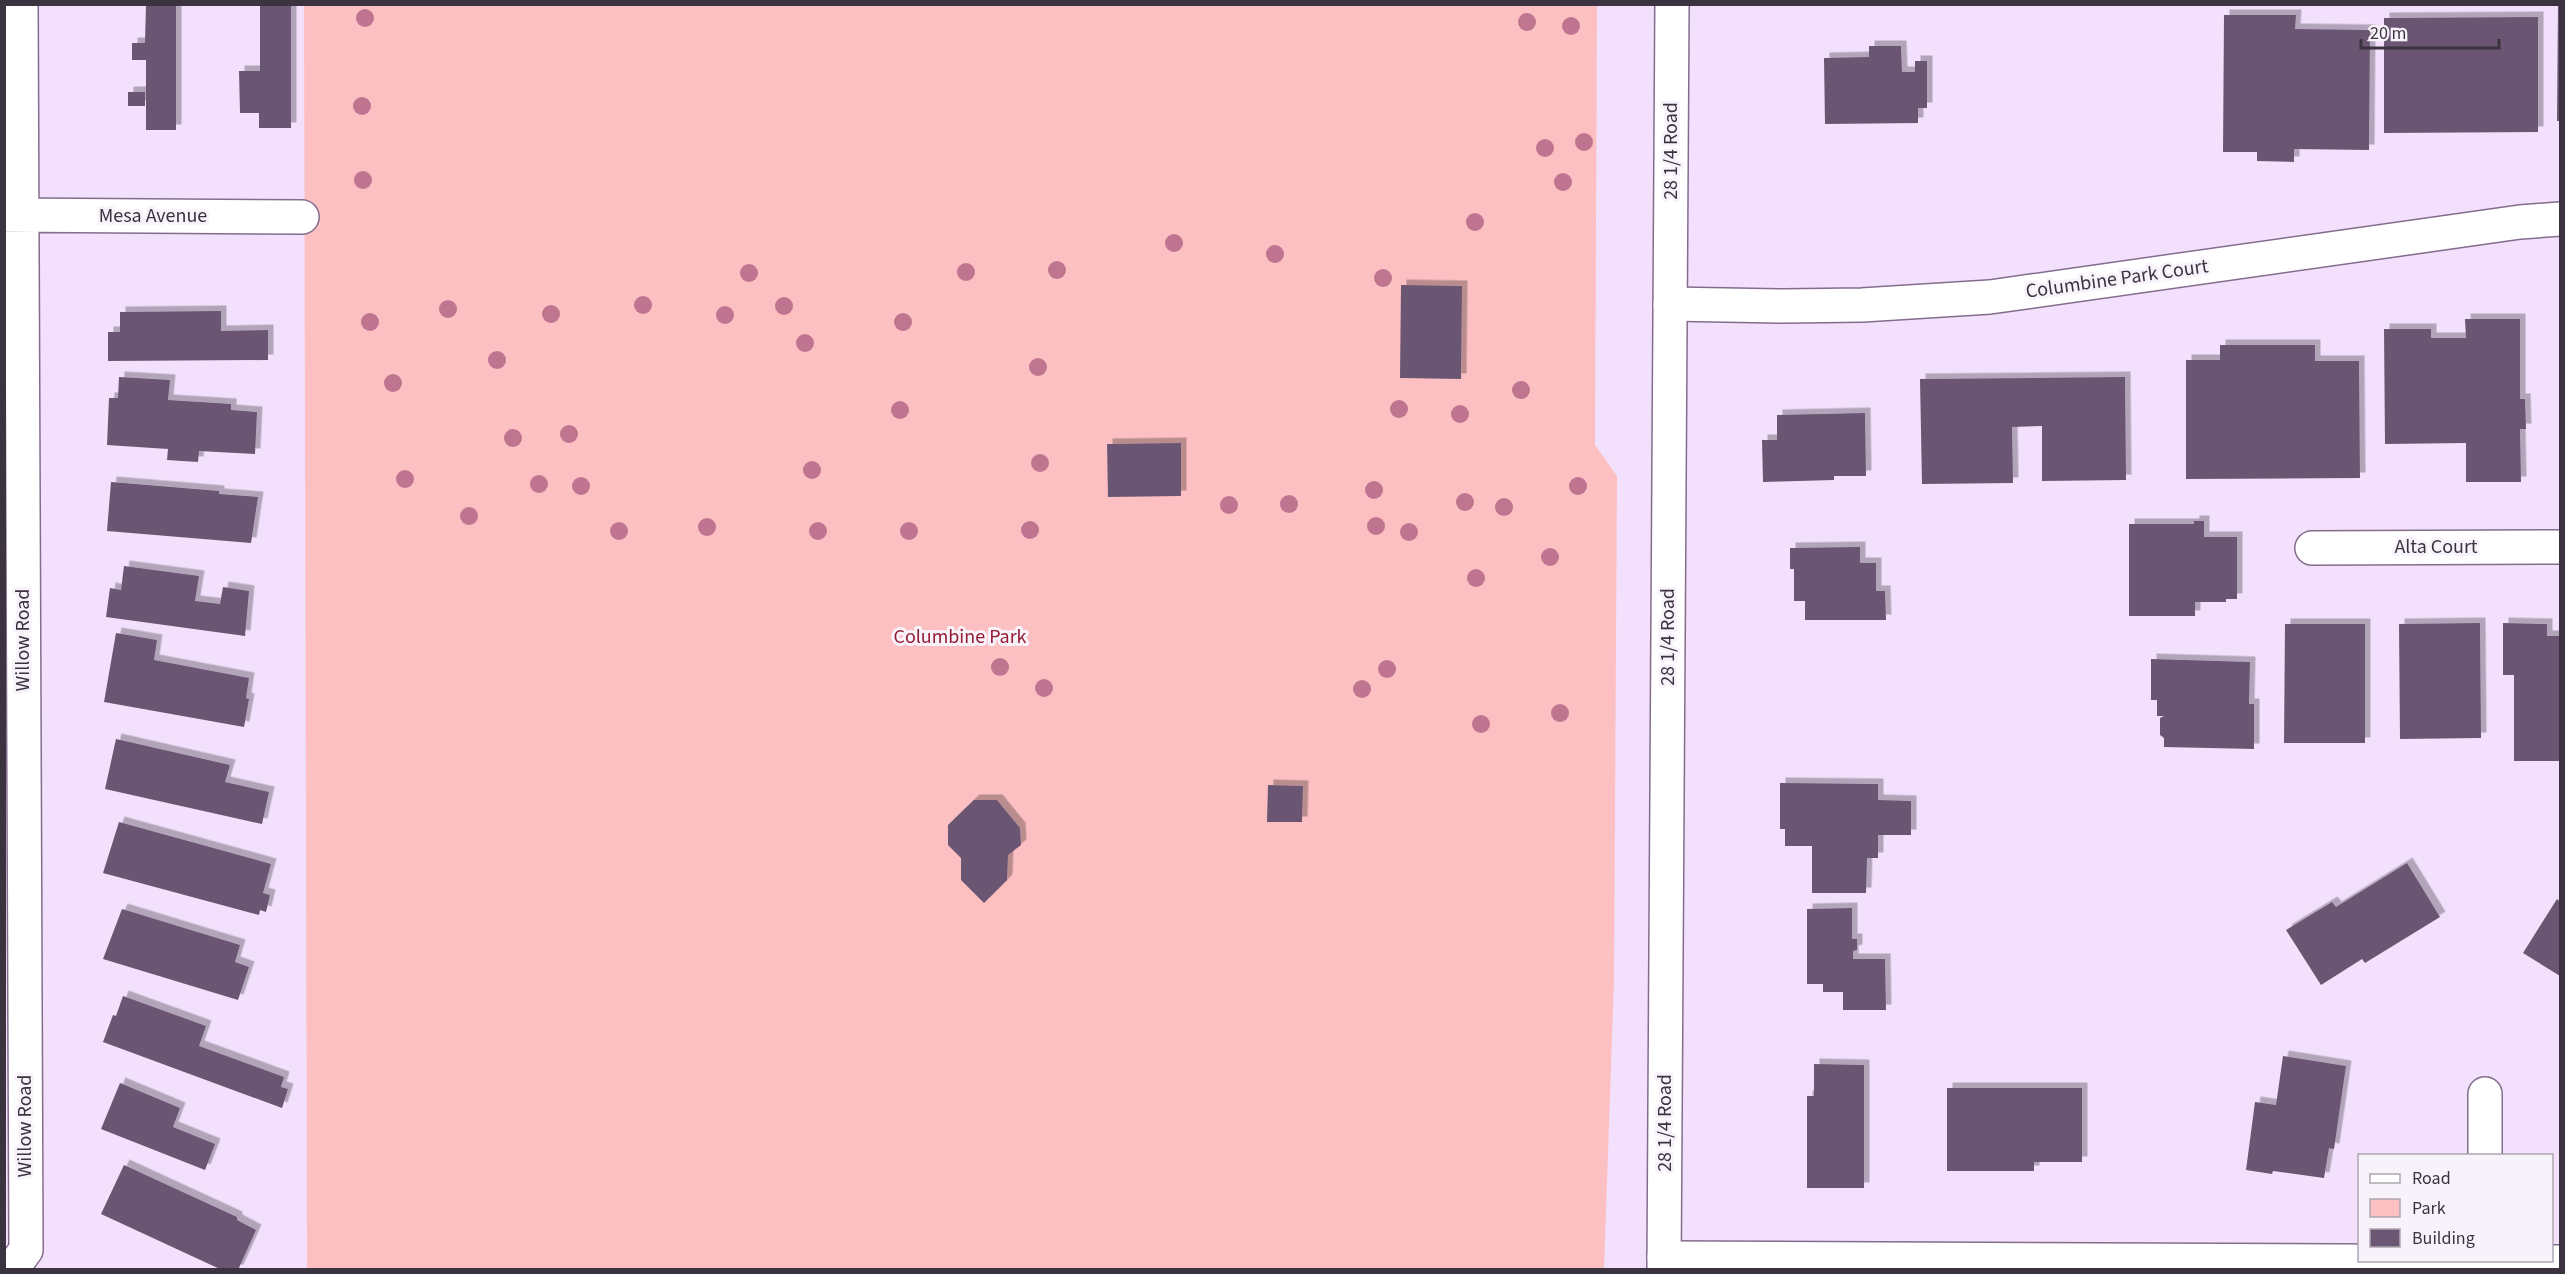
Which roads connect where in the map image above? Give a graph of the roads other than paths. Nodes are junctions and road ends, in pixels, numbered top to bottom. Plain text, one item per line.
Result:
1 (21, 4) edge
2 (1672, 4) edge
3 (13, 215) edge
4 (302, 216) dead end
5 (2560, 219) edge
6 (1670, 304) junction
7 (2560, 547) edge
8 (2312, 548) dead end
9 (2485, 1094) dead end
10 (2485, 1154) edge
11 (2358, 1261) edge
12 (1664, 1264) edge
13 (11, 1269) edge

1 - 3 street, Willow Road
2 - 6 street, 28 1/4 Road
3 - 4 street, Mesa Avenue
3 - 13 street, Willow Road
5 - 6 street, Columbine Park Court
6 - 12 street, 28 1/4 Road
7 - 8 street, Alta Court
9 - 10 street
11 - 12 street

